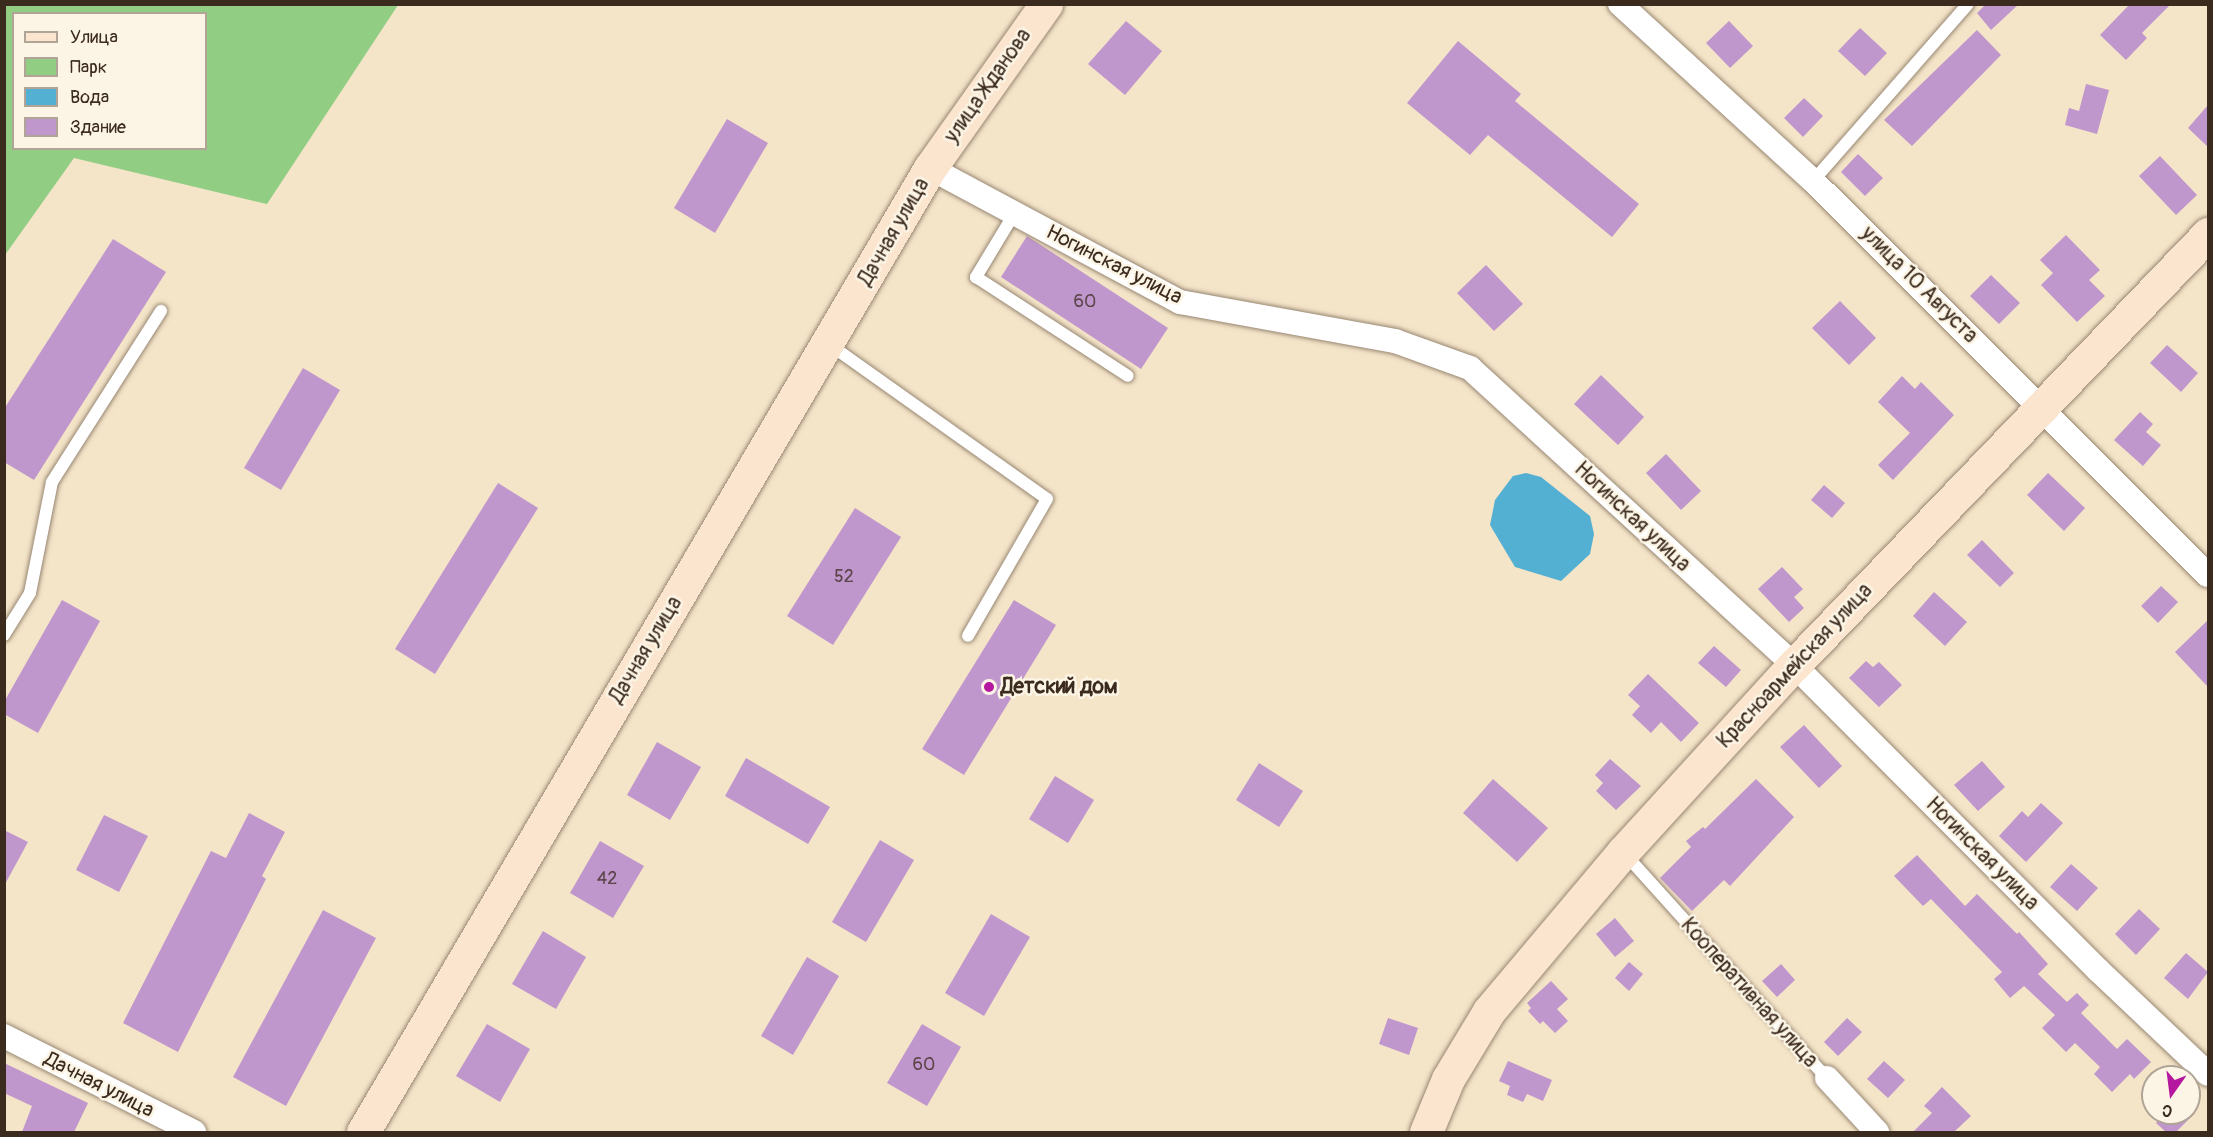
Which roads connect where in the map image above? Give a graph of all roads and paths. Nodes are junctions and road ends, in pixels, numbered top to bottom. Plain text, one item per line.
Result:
1 (1046, 4) edge
2 (1620, 4) edge
3 (1968, 4) edge
4 (930, 168) junction
5 (1813, 181) junction
6 (1014, 214) junction
7 (2208, 235) edge
8 (161, 312) dead end
9 (829, 344) junction
10 (1128, 376) dead end
11 (2041, 406) junction
12 (2208, 575) edge
13 (5, 631) edge
14 (968, 636) dead end
15 (1794, 666) junction
16 (1623, 852) junction
17 (4, 1036) edge
18 (2208, 1074) edge
19 (1827, 1078) joint
20 (195, 1132) edge
21 (363, 1132) edge
22 (1426, 1132) edge
23 (1877, 1132) edge

1 - 4 street, улица Жданова
2 - 5 street, улица 10 Августа
3 - 5 lane
4 - 6 street, Ногинская улица
4 - 9 street, Дачная улица
5 - 11 street, улица 10 Августа
6 - 10 lane
6 - 15 street, Ногинская улица
7 - 11 street, Красноармейская улица
8 - 13 lane
9 - 14 lane
9 - 21 street, Дачная улица
11 - 12 street, улица 10 Августа
11 - 15 street, Красноармейская улица
15 - 16 street, Красноармейская улица
15 - 18 street, Ногинская улица
16 - 19 lane, Кооперативная улица
16 - 22 street, Красноармейская улица
17 - 20 street, Дачная улица
19 - 23 street, Кооперативная улица

